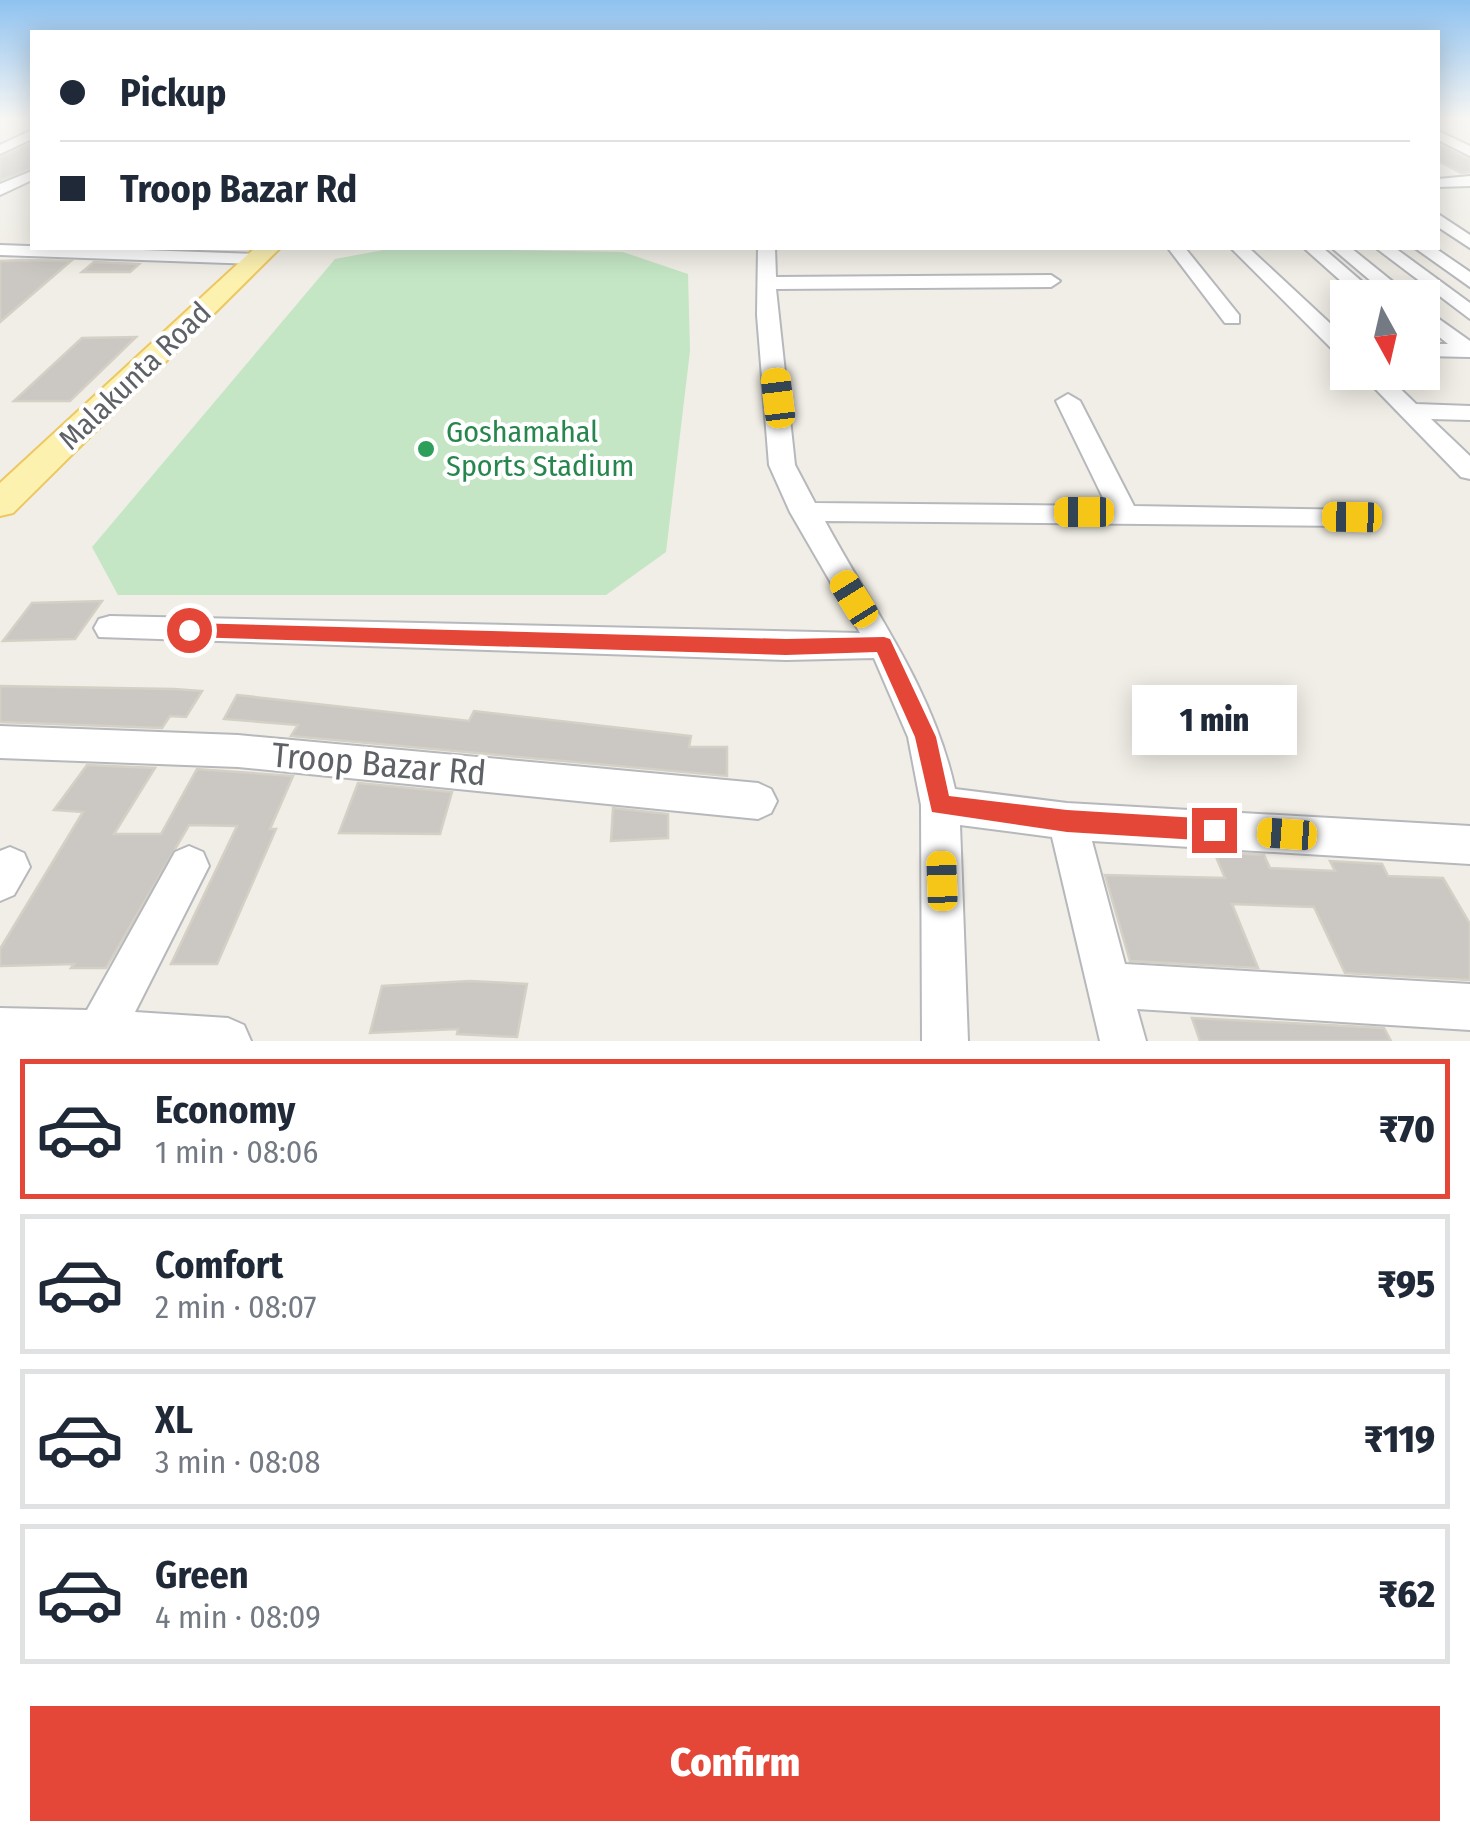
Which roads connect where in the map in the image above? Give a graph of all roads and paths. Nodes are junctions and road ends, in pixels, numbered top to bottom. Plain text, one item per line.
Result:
1 (30, 176) edge
2 (1470, 181) edge
3 (1440, 183) edge
4 (0, 190) edge
5 (1440, 220) edge
6 (1440, 234) edge
7 (1470, 242) edge
8 (26, 248) edge
9 (0, 250) edge
10 (116, 250) edge
11 (766, 250) edge
12 (1178, 250) edge
13 (1241, 250) edge
14 (1315, 250) edge
15 (1344, 250) edge
16 (1389, 250) edge
17 (1427, 250) edge
18 (251, 253) edge
19 (1470, 256) edge
20 (1051, 280) dead end
21 (1351, 280) edge
22 (1381, 280) edge
23 (1470, 281) edge
24 (766, 283) junction
25 (1470, 313) edge
26 (1232, 319) dead end
27 (1440, 327) edge
28 (1330, 333) edge
29 (1440, 348) edge
30 (1470, 351) edge
31 (1388, 390) edge
32 (1068, 401) dead end
33 (1410, 411) junction
34 (1470, 414) edge
35 (1470, 471) edge
36 (0, 473) edge
37 (0, 504) edge
38 (804, 512) junction
39 (1124, 512) junction
40 (1352, 517) dead end
41 (110, 628) dead end
42 (884, 644) junction
43 (0, 742) edge
44 (758, 800) dead end
45 (940, 805) junction
46 (1067, 821) junction
47 (1470, 845) edge
48 (189, 866) dead end
49 (1108, 985) junction
50 (1470, 1006) edge
51 (0, 1031) edge
52 (98, 1033) junction
53 (222, 1040) edge
54 (946, 1041) edge
55 (1123, 1041) edge

1 - 4 street
2 - 3 street
5 - 7 street
6 - 19 street
8 - 9 street
10 - 18 street
11 - 24 street
12 - 26 street
13 - 28 street
14 - 21 street
15 - 22 street
16 - 25 street
17 - 23 street
18 - 36 main road
18 - 37 main road, Malakunta Road
20 - 24 street
24 - 38 street
27 - 30 street
29 - 30 street
31 - 33 street
32 - 39 street
33 - 34 street
33 - 35 street
38 - 39 street
38 - 42 street
39 - 40 street
41 - 42 street
42 - 45 street
43 - 44 street, Troop Bazar Rd
45 - 46 street
45 - 54 street
46 - 47 street
46 - 49 street
48 - 52 street
49 - 50 street
49 - 55 street
51 - 52 street
52 - 53 street

